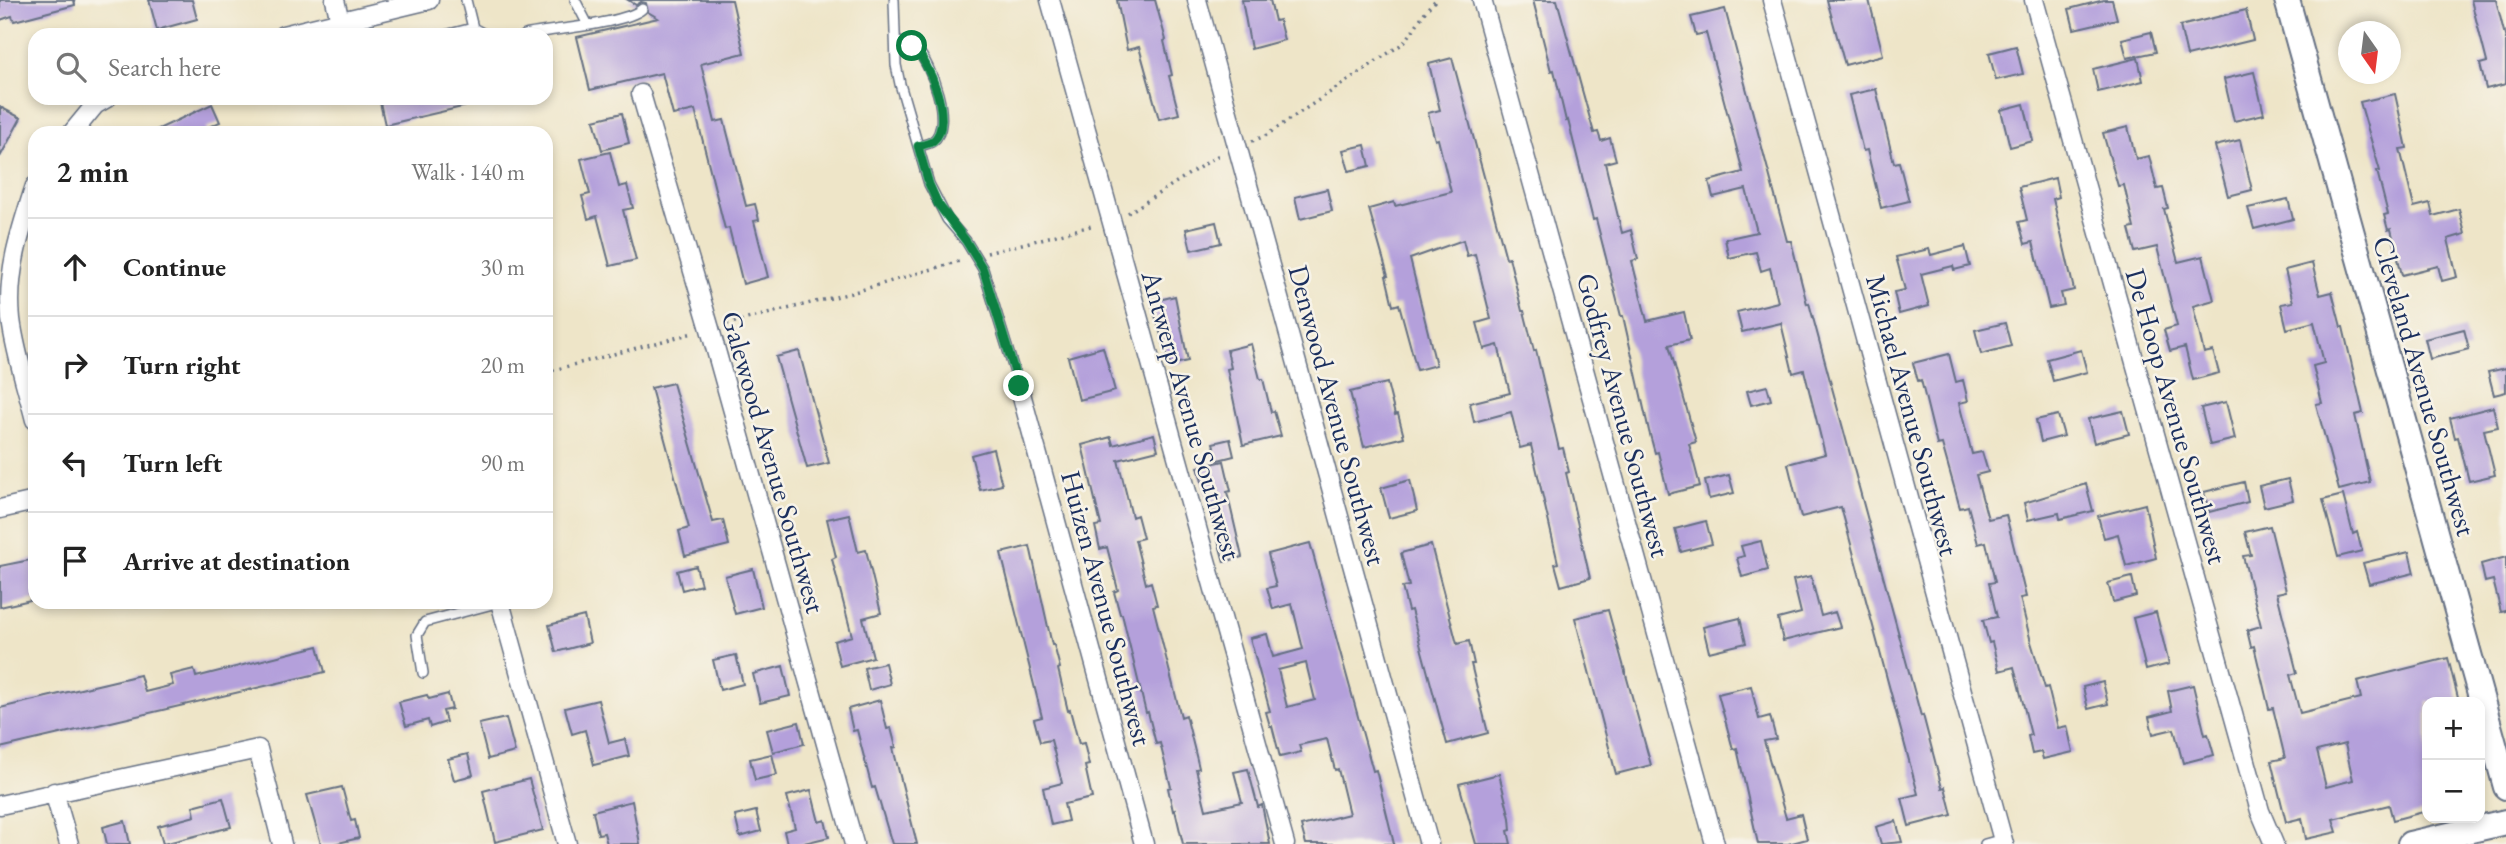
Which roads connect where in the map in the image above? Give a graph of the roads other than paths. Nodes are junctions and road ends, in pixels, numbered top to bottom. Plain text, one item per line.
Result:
1 (335, 0) edge
2 (427, 0) edge
3 (466, 0) edge
4 (575, 0) edge
5 (894, 0) edge
6 (1050, 0) edge
7 (1197, 0) edge
8 (1482, 0) edge
9 (1772, 0) edge
10 (2034, 0) edge
11 (2287, 0) edge
12 (642, 9) dead end
13 (588, 25) junction
14 (342, 28) edge
15 (472, 28) edge
16 (553, 31) edge
17 (896, 41) junction
18 (641, 94) dead end
19 (95, 105) edge
20 (78, 126) edge
21 (918, 146) junction
22 (28, 207) edge
23 (1019, 386) joint
24 (28, 391) edge
25 (28, 502) edge
26 (0, 509) edge
27 (474, 609) edge
28 (502, 609) edge
29 (423, 673) dead end
30 (2506, 788) edge
31 (54, 792) junction
32 (0, 805) edge
33 (2506, 822) edge
34 (1997, 843) edge
35 (69, 844) edge
36 (282, 844) edge
37 (568, 844) edge
38 (854, 844) edge
39 (1144, 844) edge
40 (1285, 844) edge
41 (1429, 844) edge
42 (1715, 844) edge
43 (2274, 844) edge
44 (2410, 844) edge

1 - 14 street
2 - 14 street
3 - 15 lane
4 - 13 lane
5 - 17 lane
6 - 40 street, Antwerp Avenue Southwest
7 - 41 street, Denwood Avenue Southwest
8 - 42 street, Godfrey Avenue Southwest
9 - 34 street, Michael Avenue Southwest
10 - 43 street, De Hoop Avenue Southwest
11 - 30 street, Cleveland Avenue Southwest
12 - 13 lane
13 - 16 lane
17 - 21 lane
17 - 21 lane
18 - 38 street, Galewood Avenue Southwest
19 - 20 street
21 - 23 lane
22 - 24 street
23 - 39 street, Huizen Avenue Southwest
25 - 26 street
27 - 29 lane
28 - 37 street
31 - 32 street
31 - 35 street
31 - 36 street
33 - 44 street

